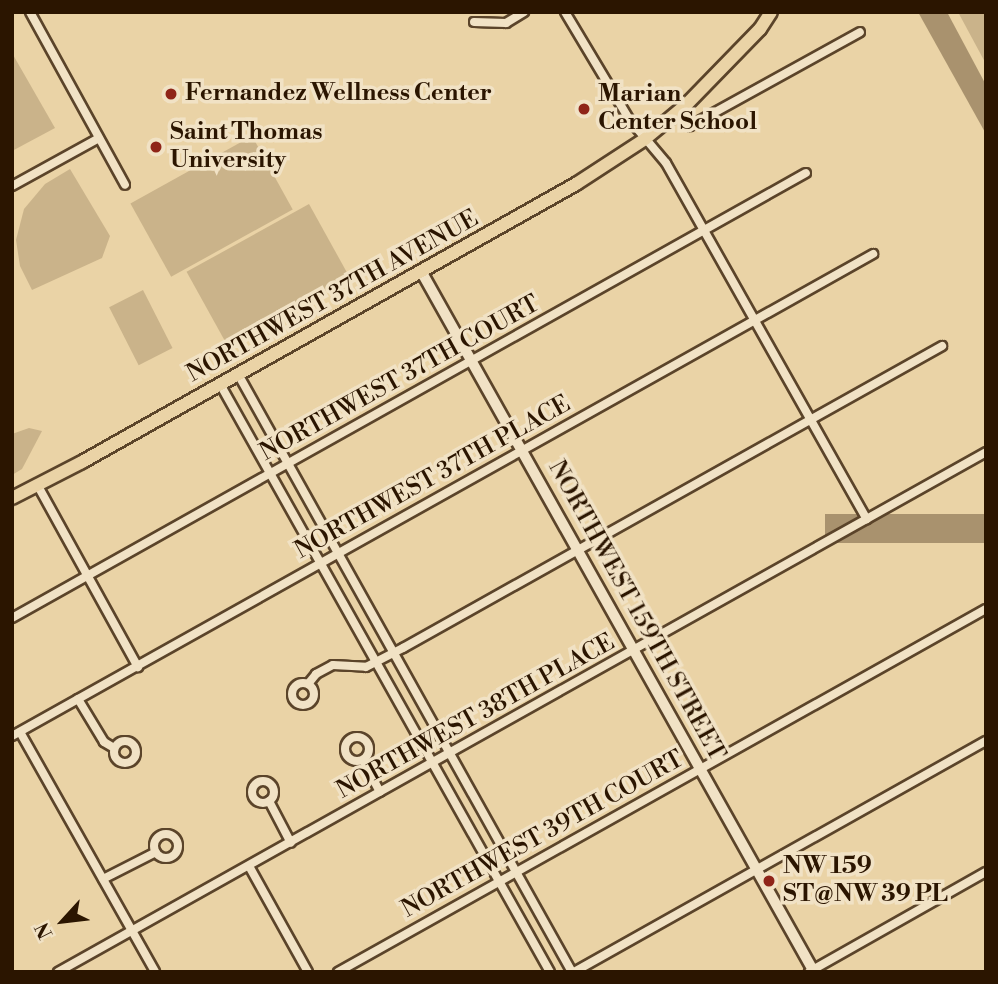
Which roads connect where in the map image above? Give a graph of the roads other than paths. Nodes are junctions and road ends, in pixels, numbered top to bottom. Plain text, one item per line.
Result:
1 (30, 12) edge
2 (524, 12) edge
3 (565, 12) edge
4 (771, 12) edge
5 (474, 22) dead end
6 (860, 32) dead end
7 (676, 113) junction
8 (99, 138) junction
9 (645, 139) junction
10 (806, 173) dead end
11 (125, 185) dead end
12 (12, 187) edge
13 (704, 230) junction
14 (873, 254) dead end
15 (422, 271) junction
16 (756, 319) junction
17 (942, 346) dead end
18 (472, 360) junction
19 (238, 374) junction
20 (220, 384) junction
21 (811, 418) junction
22 (523, 451) junction
23 (986, 452) edge
24 (288, 464) junction
25 (271, 474) junction
26 (37, 486) junction
27 (12, 498) edge
28 (12, 504) edge
29 (867, 519) junction
30 (578, 550) junction
31 (338, 554) junction
32 (321, 563) junction
33 (86, 576) junction
34 (986, 609) edge
35 (12, 618) edge
36 (635, 650) junction
37 (393, 653) junction
38 (376, 662) junction
39 (138, 667) junction
40 (308, 684) dead end
41 (79, 699) junction
42 (16, 734) edge
43 (986, 741) edge
44 (114, 748) dead end
45 (450, 753) junction
46 (363, 760) dead end
47 (433, 763) junction
48 (701, 769) junction
49 (380, 792) junction
50 (269, 801) dead end
51 (291, 843) junction
52 (156, 852) dead end
53 (249, 866) junction
54 (757, 870) junction
55 (986, 872) edge
56 (517, 873) junction
57 (103, 879) junction
58 (500, 882) junction
59 (131, 930) junction
60 (812, 971) edge
61 (58, 972) edge
62 (155, 972) edge
63 (308, 972) edge
64 (338, 972) edge
65 (550, 972) edge
66 (573, 972) edge

1 - 8 street
2 - 5 street
3 - 9 street
4 - 7 main road, NORTHWEST 37TH AVENUE
6 - 7 street
7 - 9 main road, NORTHWEST 37TH AVENUE
8 - 11 street
8 - 12 street
9 - 13 street
9 - 15 main road, NORTHWEST 37TH AVENUE
10 - 13 street, NORTHWEST 37TH COURT
13 - 16 street
13 - 18 street, NORTHWEST 37TH COURT
14 - 16 street, NORTHWEST 37TH PLACE
15 - 18 street, NORTHWEST 159TH STREET
15 - 19 main road, NORTHWEST 37TH AVENUE
16 - 21 street
16 - 22 street, NORTHWEST 37TH PLACE
17 - 21 street
18 - 22 street, NORTHWEST 159TH STREET
18 - 24 street, NORTHWEST 37TH COURT
19 - 20 main road, NORTHWEST 37TH AVENUE
19 - 24 street
20 - 25 street
20 - 26 main road, NORTHWEST 37TH AVENUE
21 - 29 street
21 - 30 street
22 - 30 street, NORTHWEST 159TH STREET
22 - 31 street, NORTHWEST 37TH PLACE
23 - 29 street, NORTHWEST 38TH PLACE
24 - 25 street, NORTHWEST 37TH COURT
24 - 31 street
25 - 32 street
25 - 33 street, NORTHWEST 37TH COURT
26 - 27 main road, NORTHWEST 37TH AVENUE
26 - 28 main road, NORTHWEST 37TH AVENUE
26 - 33 street
29 - 36 street, NORTHWEST 38TH PLACE
30 - 36 street, NORTHWEST 159TH STREET
30 - 37 street
31 - 32 street, NORTHWEST 37TH PLACE
31 - 37 street
32 - 38 street
32 - 39 street, NORTHWEST 37TH PLACE
33 - 35 street, NORTHWEST 37TH COURT
33 - 39 street
34 - 48 street, NORTHWEST 39TH COURT
36 - 45 street, NORTHWEST 38TH PLACE
36 - 48 street, NORTHWEST 159TH STREET
37 - 38 street
37 - 45 street
38 - 40 street
38 - 47 street
39 - 41 street, NORTHWEST 37TH PLACE
41 - 42 street, NORTHWEST 37TH PLACE
41 - 44 street
42 - 57 street
43 - 54 street
45 - 47 street, NORTHWEST 38TH PLACE
45 - 56 street
46 - 49 street
47 - 49 street, NORTHWEST 38TH PLACE
47 - 58 street
48 - 54 street, NORTHWEST 159TH STREET
48 - 56 street, NORTHWEST 39TH COURT
49 - 51 street, NORTHWEST 38TH PLACE
50 - 51 street
51 - 53 street, NORTHWEST 38TH PLACE
52 - 57 street
53 - 59 street, NORTHWEST 38TH PLACE
53 - 63 street
54 - 60 street, NORTHWEST 159TH STREET
54 - 66 street
55 - 60 street
56 - 58 street, NORTHWEST 39TH COURT
56 - 66 street
57 - 59 street
58 - 64 street, NORTHWEST 39TH COURT
58 - 65 street
59 - 61 street, NORTHWEST 38TH PLACE
59 - 62 street

